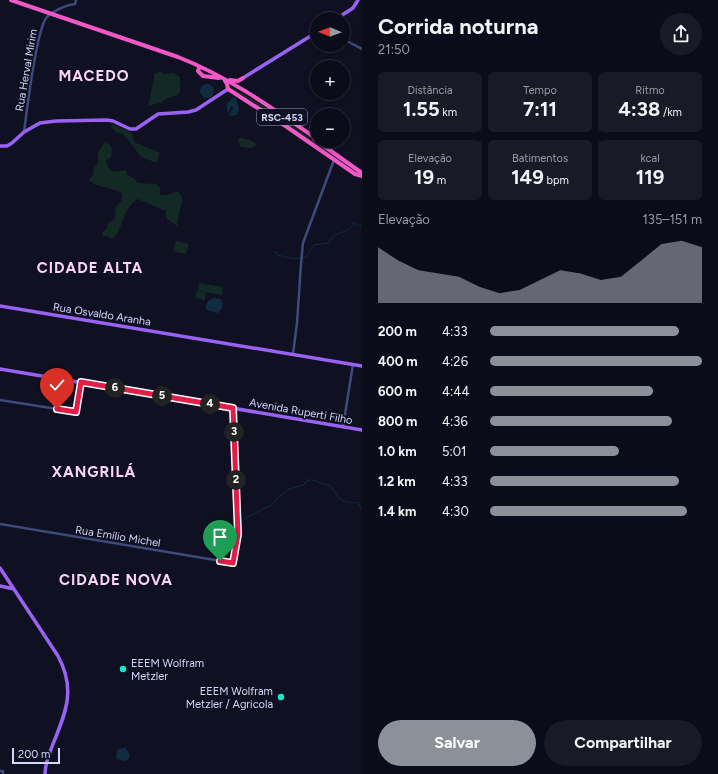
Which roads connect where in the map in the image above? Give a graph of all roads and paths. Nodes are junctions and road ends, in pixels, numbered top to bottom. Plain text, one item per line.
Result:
1 (11, 0) edge
2 (76, 0) edge
3 (358, 0) edge
4 (347, 12) edge
5 (51, 14) junction
6 (310, 36) edge
7 (350, 43) edge
8 (362, 49) edge
9 (171, 54) junction
10 (199, 68) junction
11 (205, 68) junction
12 (222, 78) junction
13 (243, 78) junction
14 (237, 88) junction
15 (228, 89) junction
16 (249, 93) junction
17 (24, 132) junction
18 (310, 135) edge
19 (0, 146) edge
20 (329, 148) edge
21 (334, 160) junction
22 (362, 171) edge
23 (362, 176) edge
24 (0, 306) edge
25 (293, 355) junction
26 (353, 364) junction
27 (362, 366) edge
28 (0, 369) edge
29 (81, 382) junction
30 (0, 400) edge
31 (233, 408) junction
32 (343, 427) junction
33 (362, 430) edge
34 (0, 524) edge
35 (0, 568) edge
36 (0, 586) edge
37 (14, 589) junction
38 (0, 771) edge
39 (3, 774) edge
40 (45, 774) edge

1 - 5 highway, RSC-453
2 - 5 street
3 - 4 main road
5 - 9 highway, RSC-453
5 - 17 street, Rua Herval Mirim
6 - 13 main road
7 - 8 street
9 - 10 highway, RSC-453
9 - 11 highway, RSC-453
10 - 11 highway
10 - 12 highway, RSC-453
11 - 12 highway, RSC-453
12 - 13 highway
12 - 14 highway, RSC-453
12 - 15 highway
12 - 16 highway, RSC-453
13 - 16 highway
14 - 15 highway
14 - 22 highway, RSC-453
15 - 17 main road
15 - 21 highway
16 - 18 highway, RSC-453
17 - 19 main road
20 - 22 highway, RSC-453
21 - 23 highway
21 - 25 street
24 - 25 main road, Rua Osvaldo Aranha
25 - 26 main road, Rua Osvaldo Aranha
26 - 27 main road, Rua Osvaldo Aranha
26 - 32 street
28 - 29 main road, Avenida Ruperti Filho
29 - 30 street
29 - 31 main road, Avenida Ruperti Filho
31 - 32 main road, Avenida Ruperti Filho
31 - 34 street, Rua Emílio Michel
32 - 33 main road, Avenida Ruperti Filho
35 - 37 main road
36 - 37 main road
37 - 40 main road
38 - 39 street

